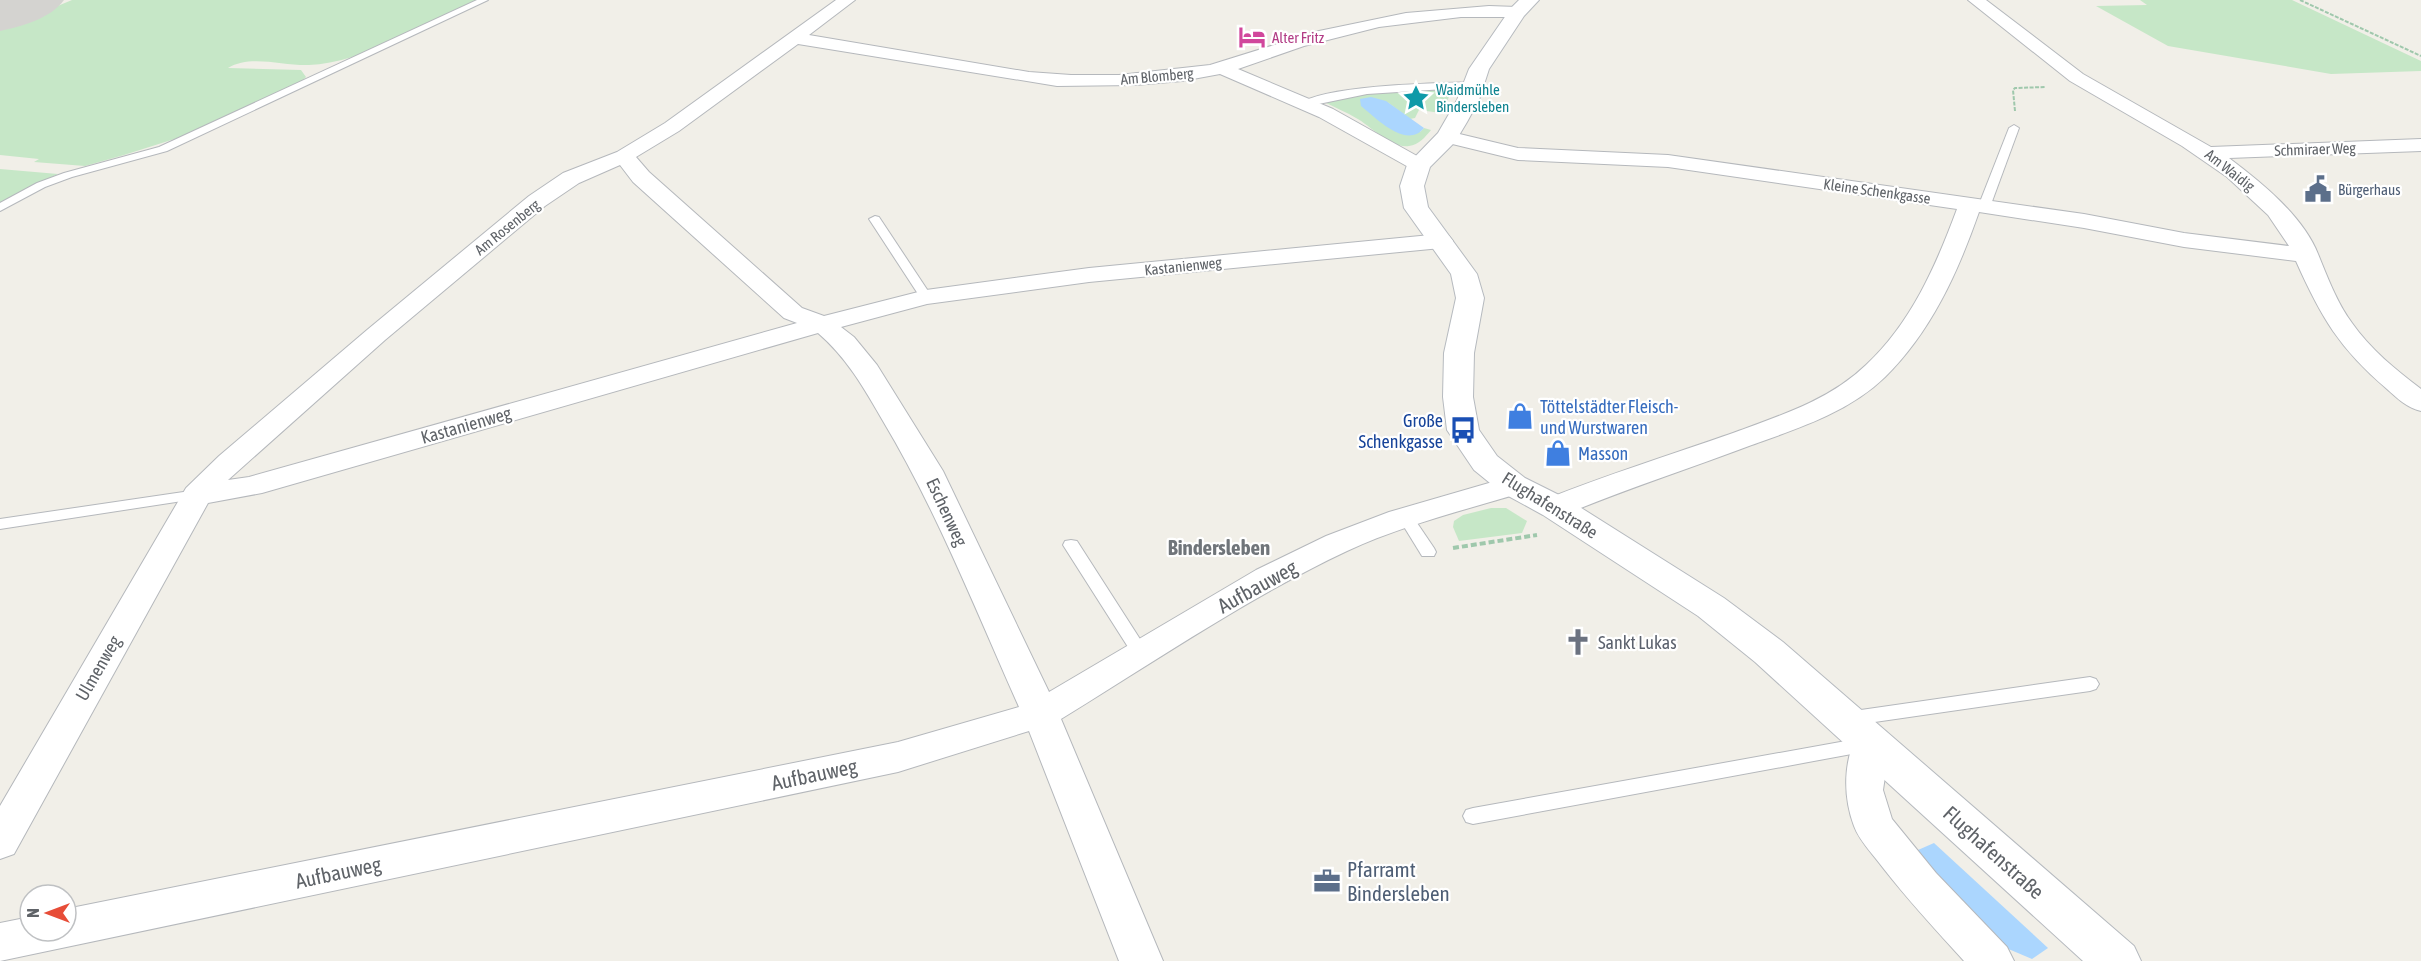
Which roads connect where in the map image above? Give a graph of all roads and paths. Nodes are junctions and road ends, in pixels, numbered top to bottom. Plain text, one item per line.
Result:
1 (484, 0) edge
2 (847, 0) edge
3 (1976, 0) edge
4 (2301, 0) edge
5 (1524, 6) edge
6 (793, 38) junction
7 (2421, 56) edge
8 (1223, 69) junction
9 (1473, 85) junction
10 (2092, 87) junction
11 (1304, 104) junction
12 (2014, 128) joint
13 (1447, 137) junction
14 (2421, 145) edge
15 (2209, 153) junction
16 (624, 156) junction
17 (1419, 165) junction
18 (1977, 206) junction
19 (0, 208) edge
20 (874, 219) dead end
21 (1441, 241) junction
22 (2307, 255) junction
23 (926, 297) junction
24 (822, 324) junction
25 (2421, 403) edge
26 (1513, 485) junction
27 (197, 495) junction
28 (1406, 517) junction
29 (1571, 517) junction
30 (0, 524) edge
31 (1071, 545) dead end
32 (1428, 552) joint
33 (1141, 654) junction
34 (2090, 684) dead end
35 (1041, 714) junction
36 (1858, 731) junction
37 (1473, 816) dead end
38 (0, 842) edge
39 (78, 926) edge
40 (18, 938) edge
41 (0, 942) edge
42 (1141, 961) edge
43 (1992, 961) edge
44 (2117, 961) edge

1 - 19 lane
2 - 6 street, Am Rosenberg
3 - 10 street, Am Waidig
4 - 7 path
5 - 8 street, Am Blomberg
5 - 9 street
6 - 8 street, Am Blomberg
6 - 16 street, Am Rosenberg
8 - 11 street
9 - 11 lane
9 - 13 street
10 - 12 path
10 - 15 street, Am Waidig
11 - 17 street
12 - 18 lane
13 - 17 street
13 - 18 street, Kleine Schenkgasse
14 - 15 street, Schmiraer Weg
15 - 22 street, Am Waidig
16 - 24 street, Eschenweg
16 - 27 street, Am Rosenberg
17 - 21 street, Flughafenstraße
18 - 22 street, Kleine Schenkgasse
18 - 29 street
20 - 23 lane
21 - 23 street, Kastanienweg
21 - 26 street, Flughafenstraße
22 - 25 street, Am Waidig
23 - 24 street, Kastanienweg
24 - 27 street, Kastanienweg
24 - 35 street, Eschenweg
26 - 28 street, Aufbauweg
26 - 29 street, Flughafenstraße
27 - 30 lane, Kastanienweg
27 - 38 street, Ulmenweg
28 - 32 lane
28 - 33 street, Aufbauweg
29 - 32 path
29 - 36 street, Flughafenstraße
31 - 33 lane
33 - 35 street, Aufbauweg
34 - 36 lane
35 - 39 street, Aufbauweg
35 - 42 street, Eschenweg
36 - 37 lane
36 - 43 street
36 - 44 street, Flughafenstraße
40 - 41 street

